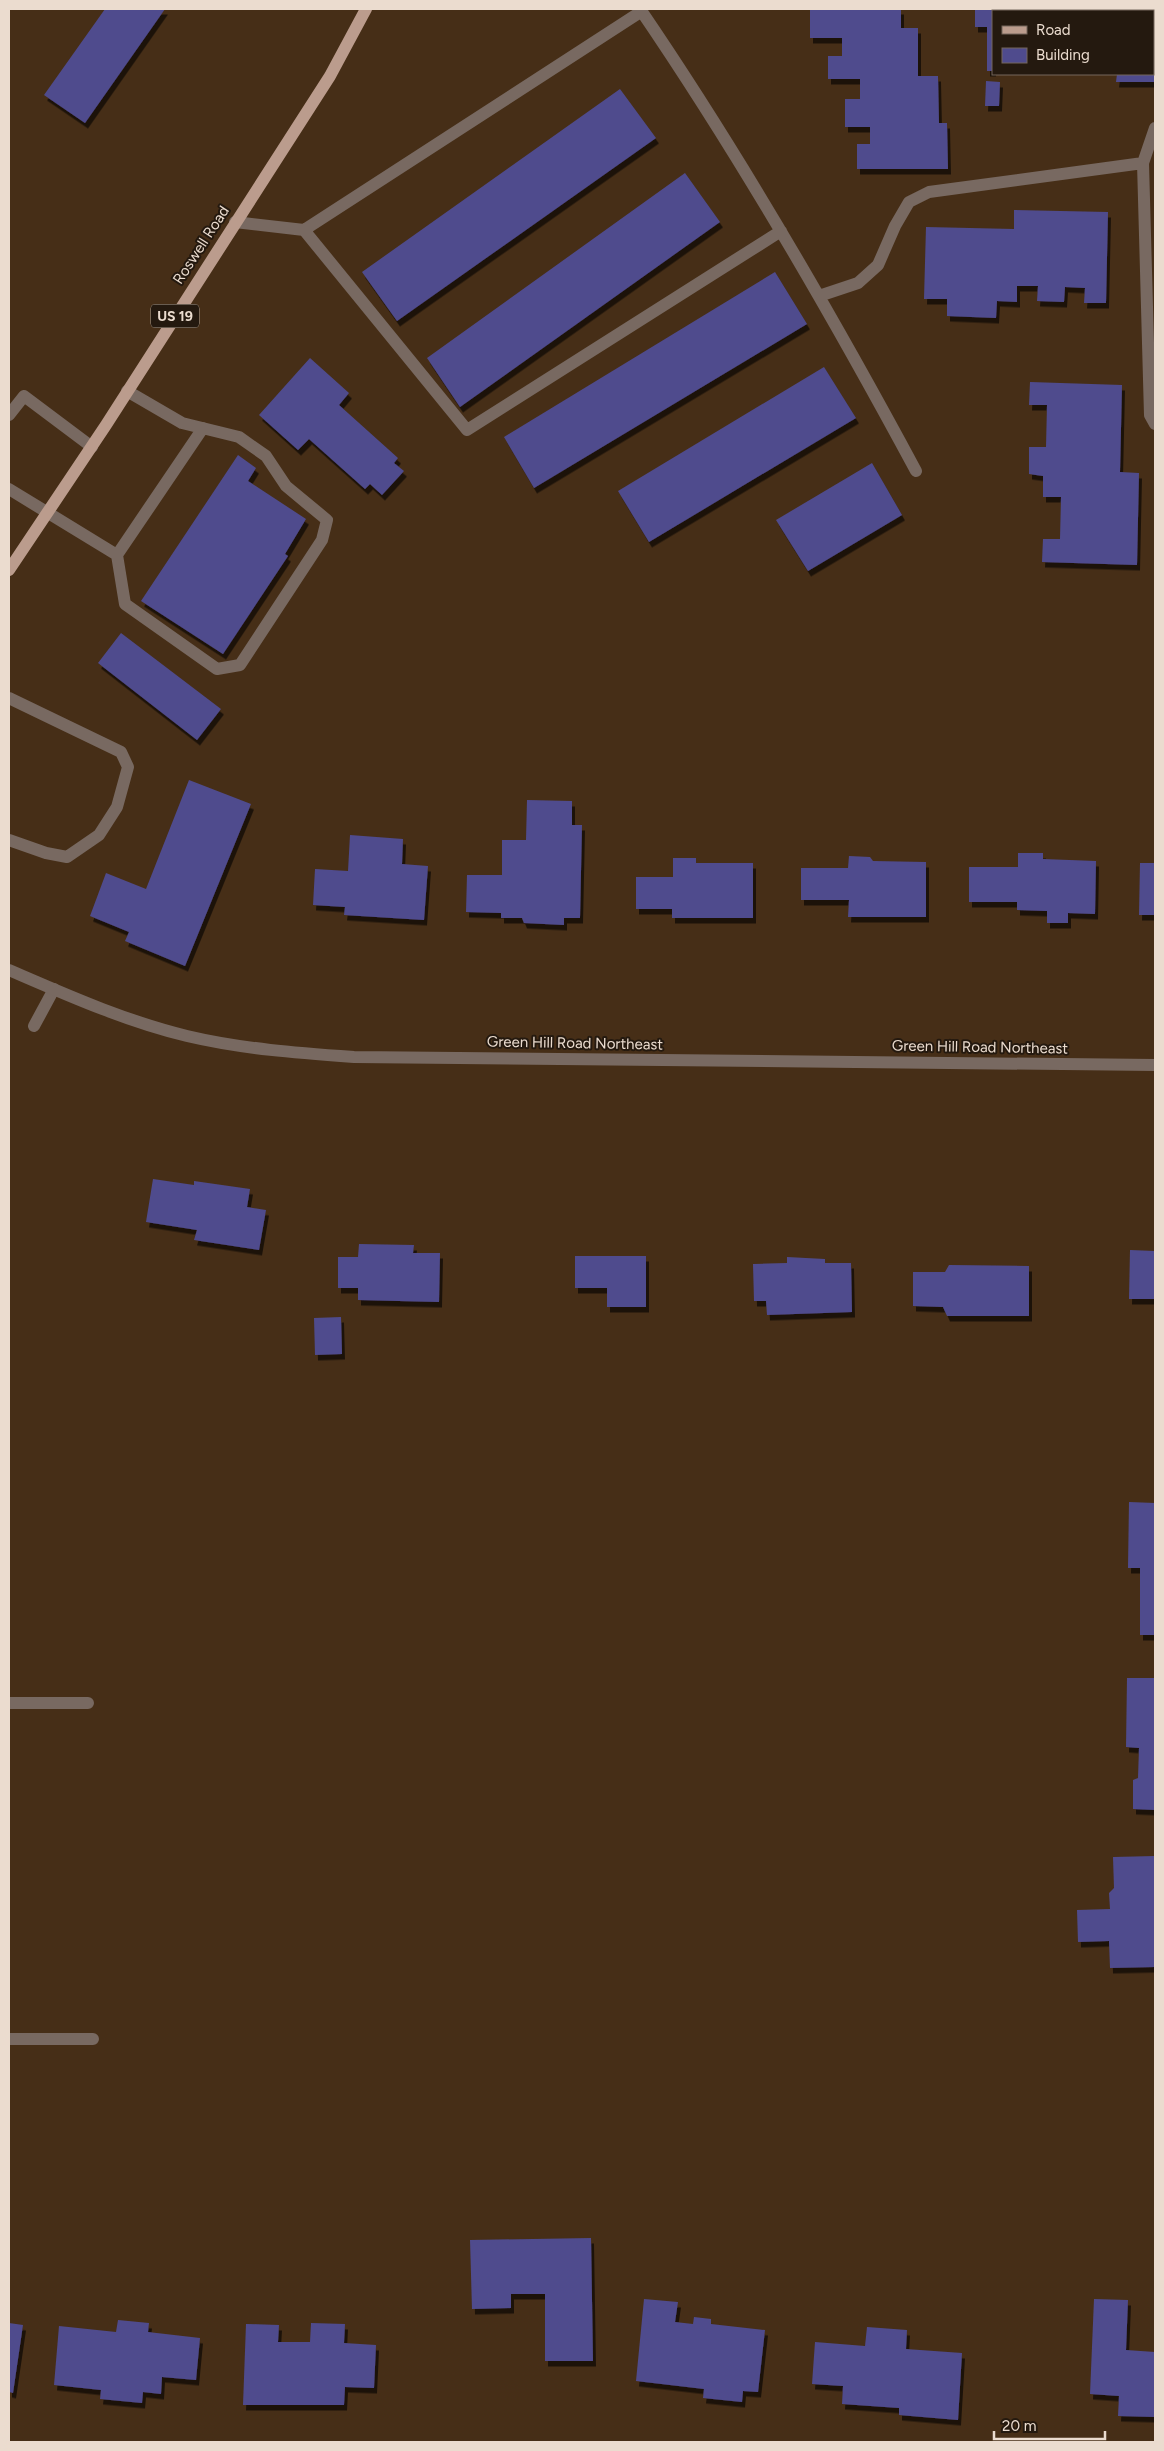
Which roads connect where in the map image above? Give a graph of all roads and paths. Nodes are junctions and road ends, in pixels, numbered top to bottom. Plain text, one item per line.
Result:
1 (366, 9) edge
2 (641, 10) edge
3 (1155, 128) edge
4 (1143, 163) junction
5 (236, 222) junction
6 (304, 230) junction
7 (781, 231) junction
8 (819, 296) junction
9 (127, 391) junction
10 (9, 415) edge
11 (1155, 424) edge
12 (203, 428) junction
13 (92, 447) junction
14 (916, 471) dead end
15 (9, 489) edge
16 (47, 512) junction
17 (117, 555) junction
18 (9, 570) edge
19 (9, 698) edge
20 (9, 840) edge
21 (9, 970) edge
22 (54, 989) junction
23 (34, 1026) dead end
24 (1155, 1065) edge
25 (9, 1703) edge
26 (88, 1703) dead end
27 (9, 2039) edge
28 (93, 2039) dead end

1 - 5 main road, Roswell Road / US 19
2 - 6 street
2 - 7 street
3 - 4 street
4 - 8 street
4 - 11 street
5 - 6 street
5 - 9 main road, Roswell Road / US 19
6 - 7 street
7 - 8 street
8 - 14 street
9 - 12 street
9 - 13 main road, Roswell Road / US 19
10 - 13 street
12 - 17 street
12 - 17 street
13 - 16 main road, Roswell Road / US 19
15 - 16 street
16 - 17 street
16 - 18 main road, Roswell Road / US 19
19 - 20 street
21 - 22 street, Green Hill Road Northeast
22 - 23 street
22 - 24 street, Green Hill Road Northeast
25 - 26 street
27 - 28 street

